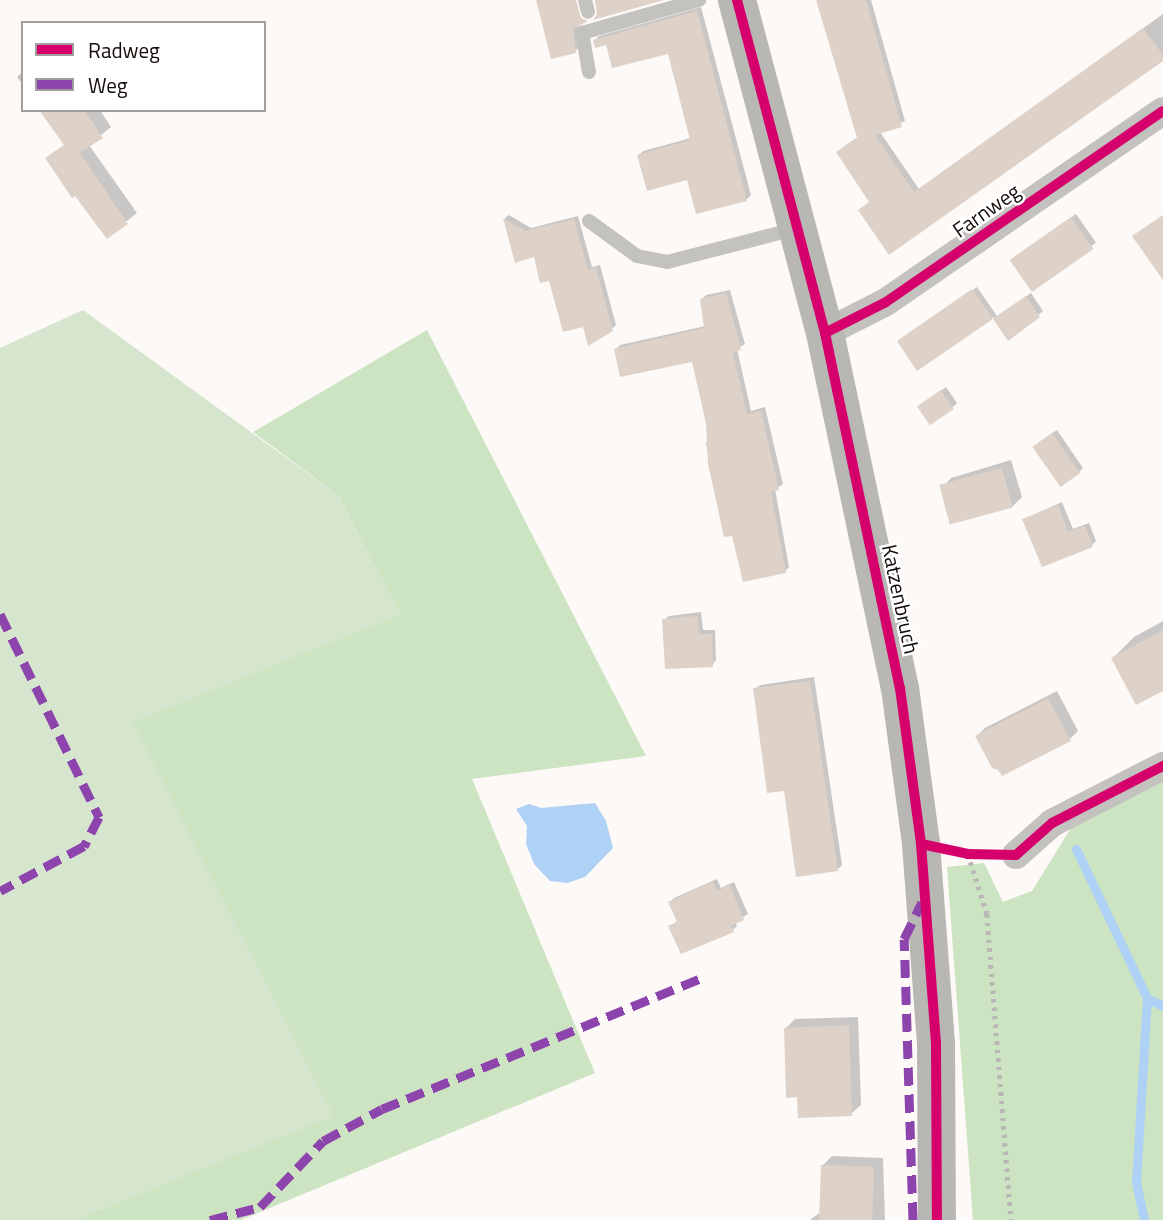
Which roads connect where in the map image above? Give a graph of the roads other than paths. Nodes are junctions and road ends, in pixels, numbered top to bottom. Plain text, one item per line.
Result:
1 (699, 0) edge
2 (737, 0) edge
3 (589, 72) dead end
4 (1163, 111) edge
5 (589, 221) dead end
6 (797, 228) junction
7 (825, 333) junction
8 (1163, 766) edge
9 (1016, 855) dead end
10 (937, 1220) edge

1 - 3 lane
2 - 6 street, Katzenbruch
4 - 7 street, Farnweg
5 - 6 lane
6 - 7 street, Katzenbruch
7 - 10 street, Katzenbruch
8 - 9 street

